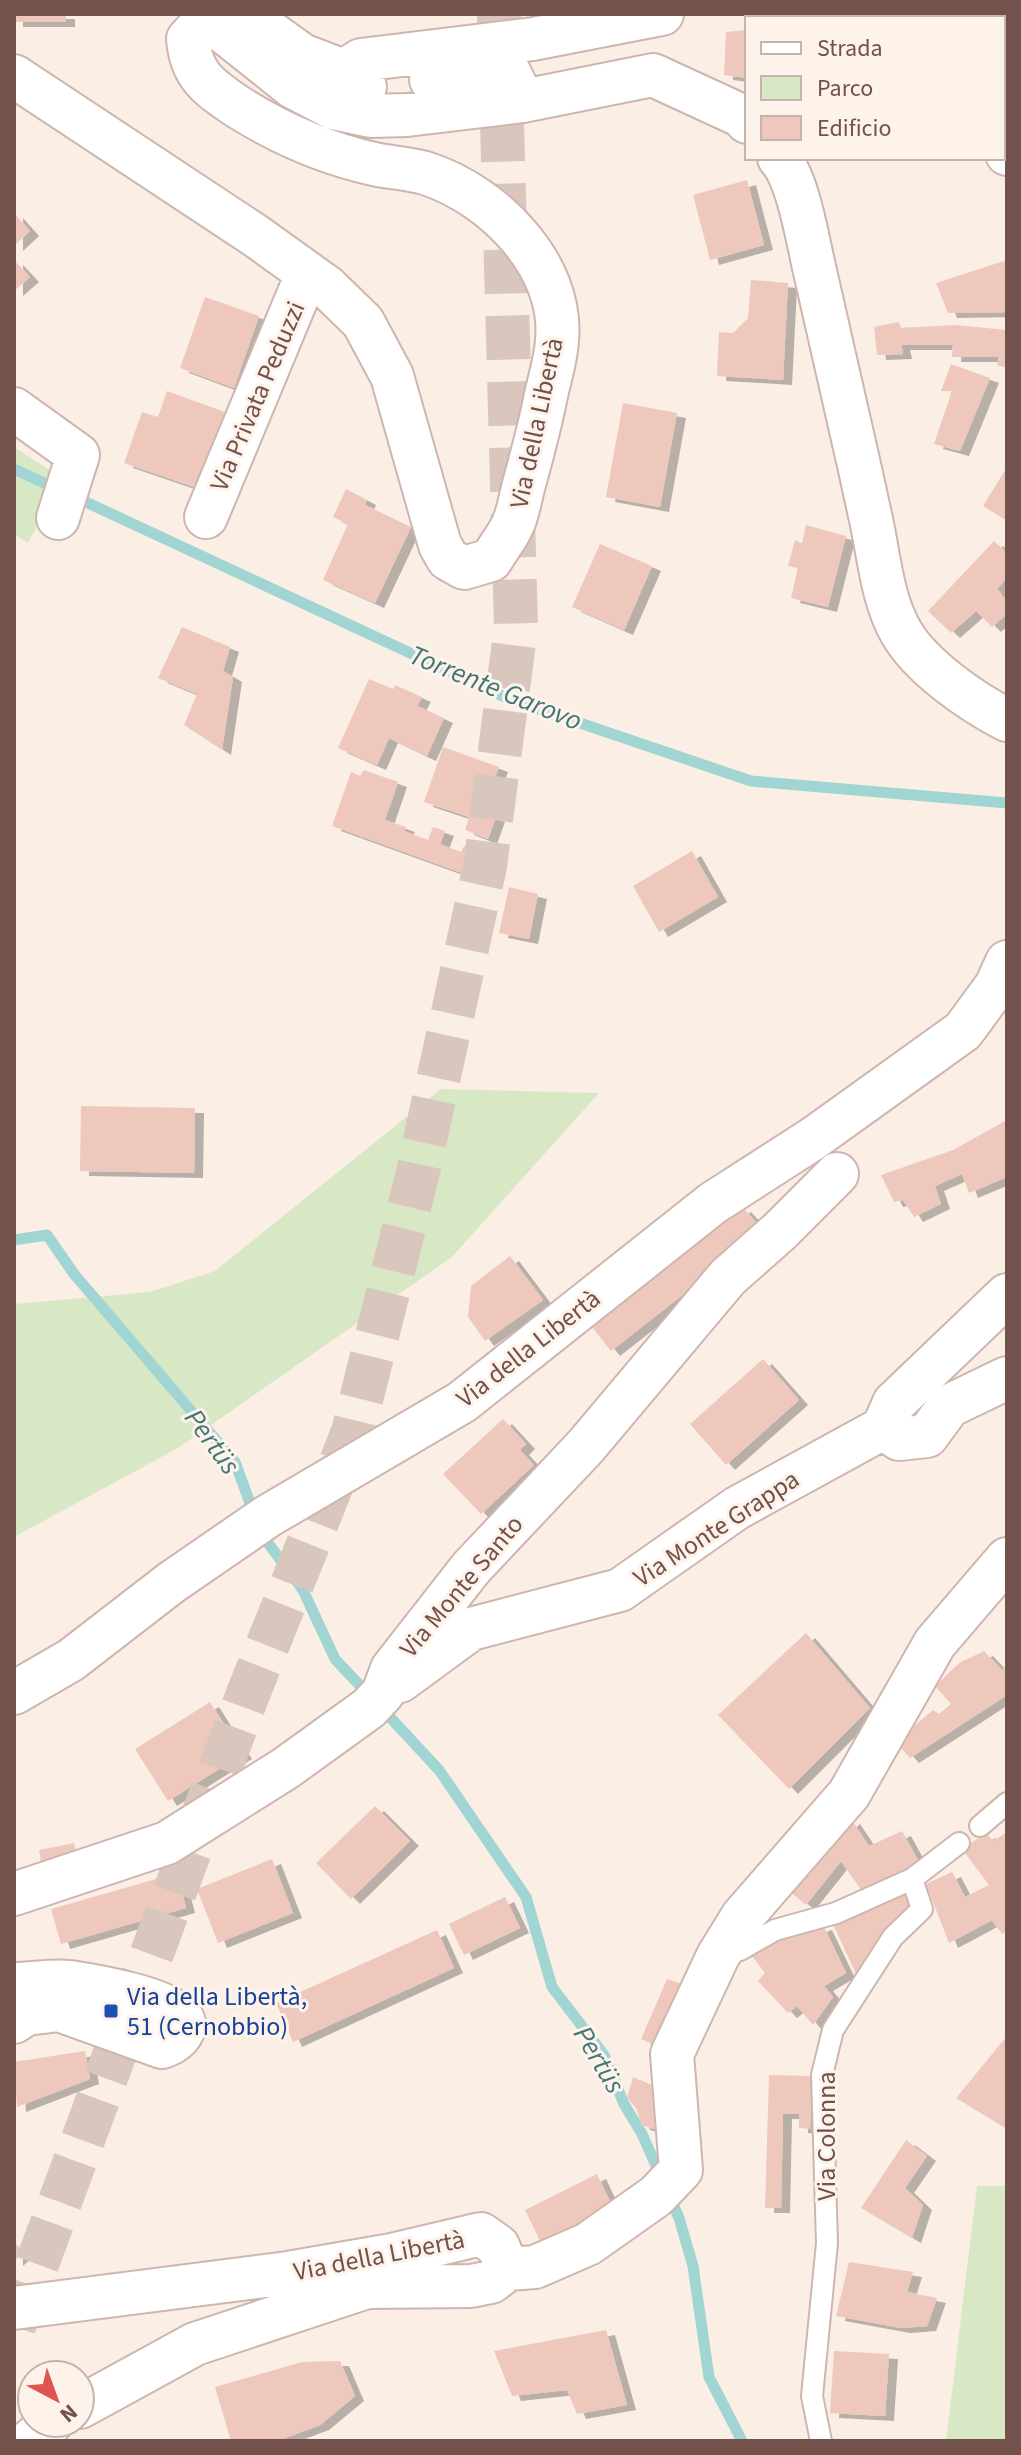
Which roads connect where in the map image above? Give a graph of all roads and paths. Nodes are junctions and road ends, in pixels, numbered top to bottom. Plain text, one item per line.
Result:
1 (245, 14) edge
2 (662, 14) edge
3 (344, 71) junction
4 (14, 76) edge
5 (523, 101) junction
6 (745, 120) edge
7 (781, 160) edge
8 (307, 274) junction
9 (14, 409) edge
10 (206, 517) dead end
11 (58, 518) dead end
12 (1007, 720) edge
13 (1007, 962) edge
14 (837, 1174) dead end
15 (1007, 1295) edge
16 (1007, 1378) edge
17 (883, 1428) junction
18 (1007, 1559) edge
19 (14, 1693) edge
20 (383, 1693) junction
21 (1007, 1803) edge
22 (980, 1826) dead end
23 (959, 1843) dead end
24 (912, 1879) junction
25 (14, 1894) edge
26 (718, 1956) junction
27 (14, 1984) edge
28 (14, 2022) edge
29 (508, 2269) junction
30 (14, 2308) edge
31 (96, 2398) edge
32 (821, 2441) edge

1 - 3 street
2 - 3 street
3 - 5 street
4 - 8 street, Via della Libertà
5 - 6 street, Via della Libertà
5 - 8 street, Via della Libertà
7 - 12 street
8 - 10 street, Via Privata Peduzzi
9 - 11 street
13 - 19 street, Via della Libertà
14 - 20 street, Via Monte Santo
15 - 17 street
16 - 17 street
17 - 20 street, Via Monte Grappa
18 - 26 street
20 - 25 street, Via Monte Santo
21 - 22 lane
23 - 24 lane
24 - 26 lane
24 - 32 lane, Via Colonna
26 - 29 street
27 - 28 street
29 - 30 street, Via della Libertà
29 - 31 street, Via della Libertà

